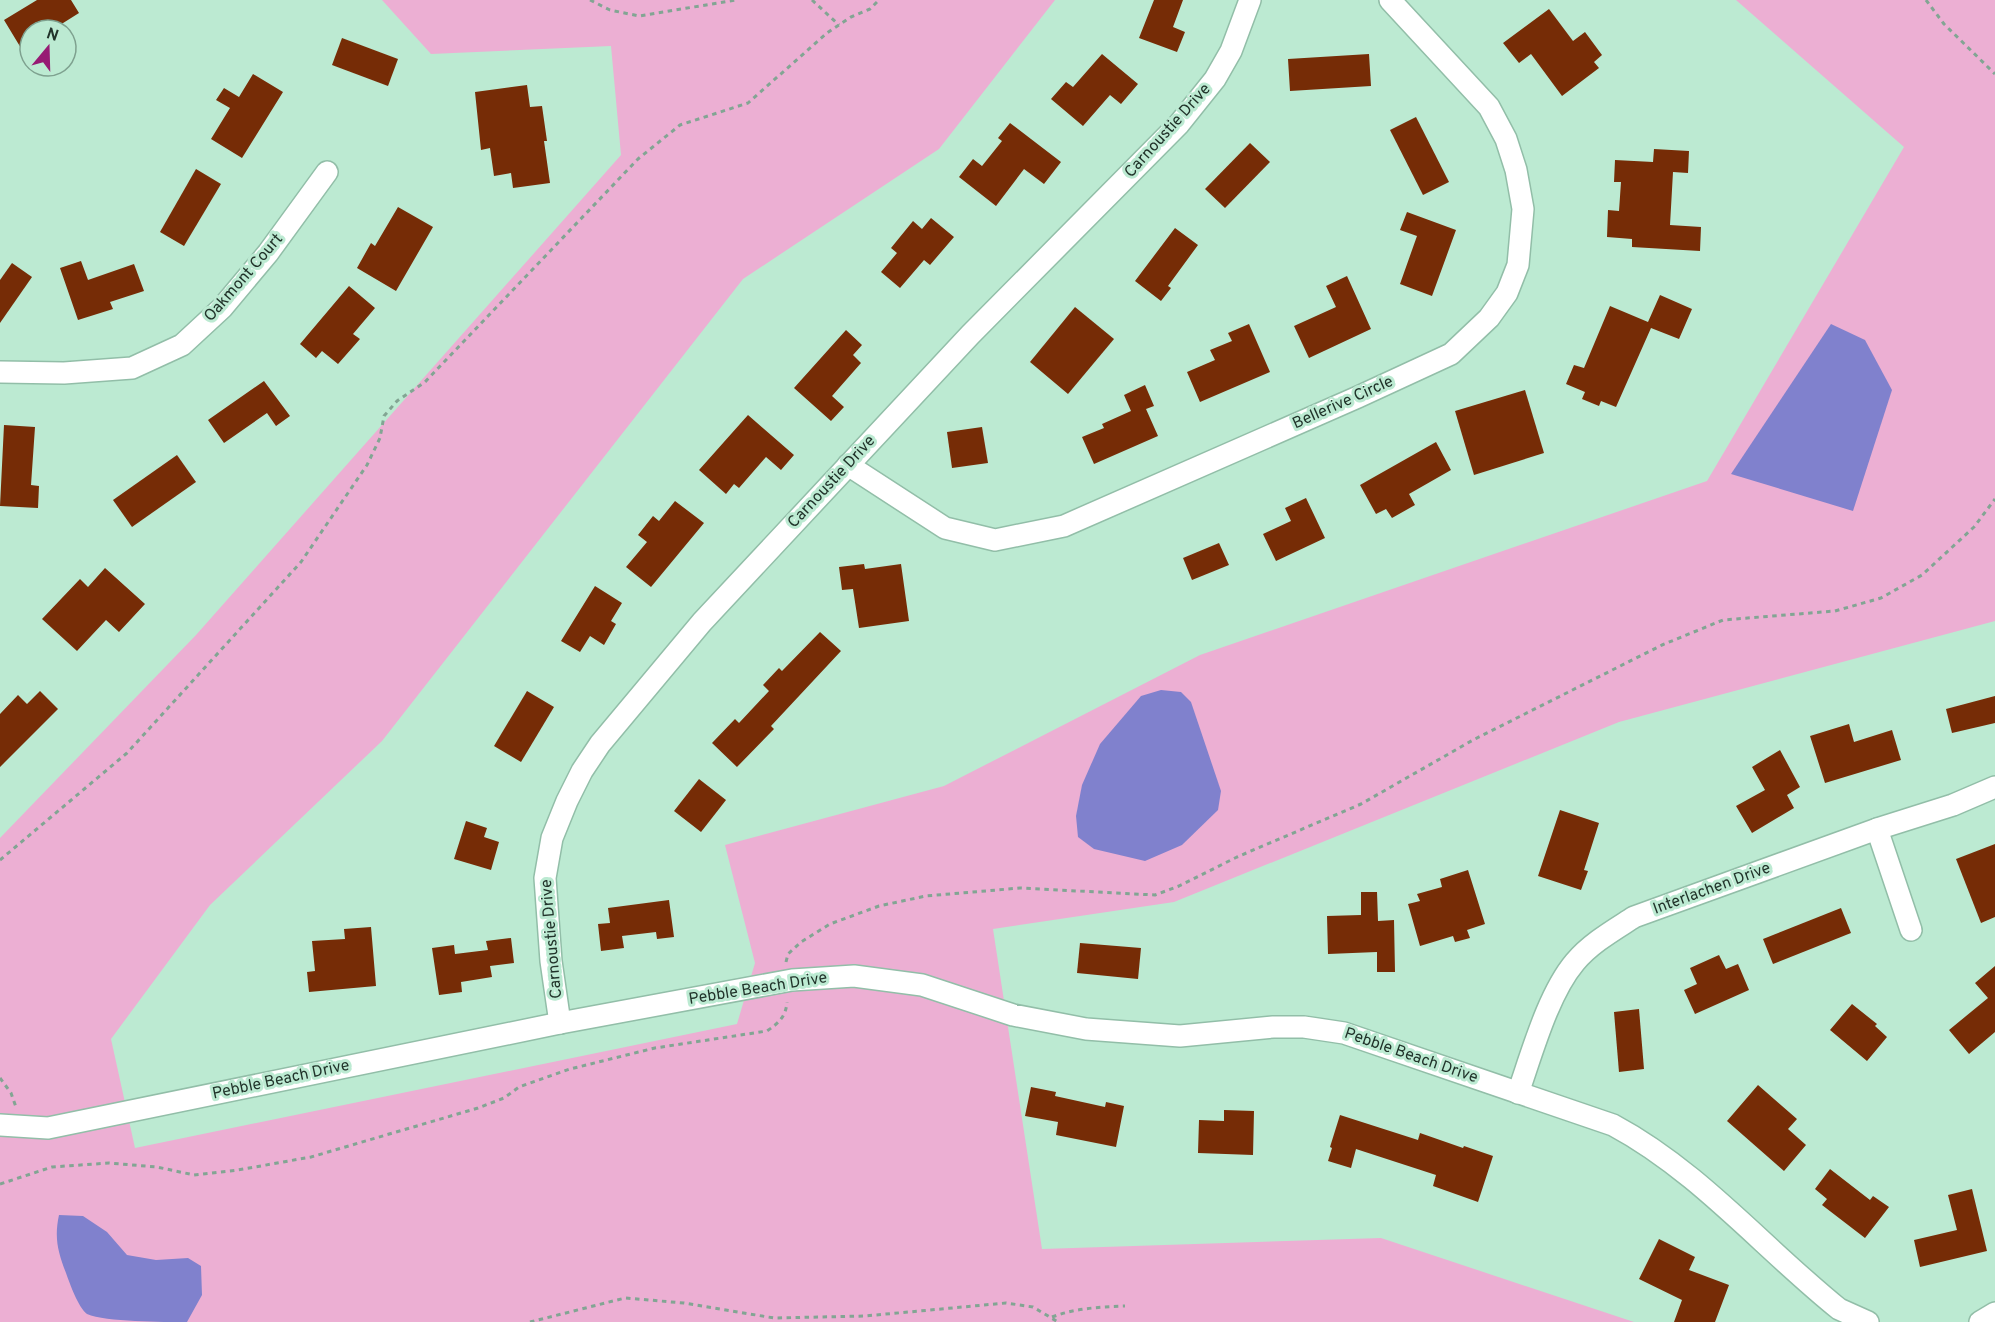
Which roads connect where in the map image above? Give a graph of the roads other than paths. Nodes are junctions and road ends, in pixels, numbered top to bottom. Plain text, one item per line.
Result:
1 (1250, 0) edge
2 (1390, 0) edge
3 (327, 172) dead end
4 (0, 372) edge
5 (848, 465) junction
6 (1995, 787) edge
7 (1877, 829) junction
8 (1911, 930) dead end
9 (560, 1023) junction
10 (1518, 1092) junction
11 (0, 1125) edge
12 (1995, 1313) edge
13 (1868, 1322) edge
14 (1980, 1322) edge

1 - 5 street, Carnoustie Drive
2 - 5 street, Bellerive Circle
3 - 4 street, Oakmont Court
5 - 9 street, Carnoustie Drive
6 - 7 street, Interlachen Drive
7 - 8 street
7 - 10 street, Interlachen Drive
9 - 10 street, Pebble Beach Drive
9 - 11 street, Pebble Beach Drive
10 - 13 street, Pebble Beach Drive
12 - 14 street

